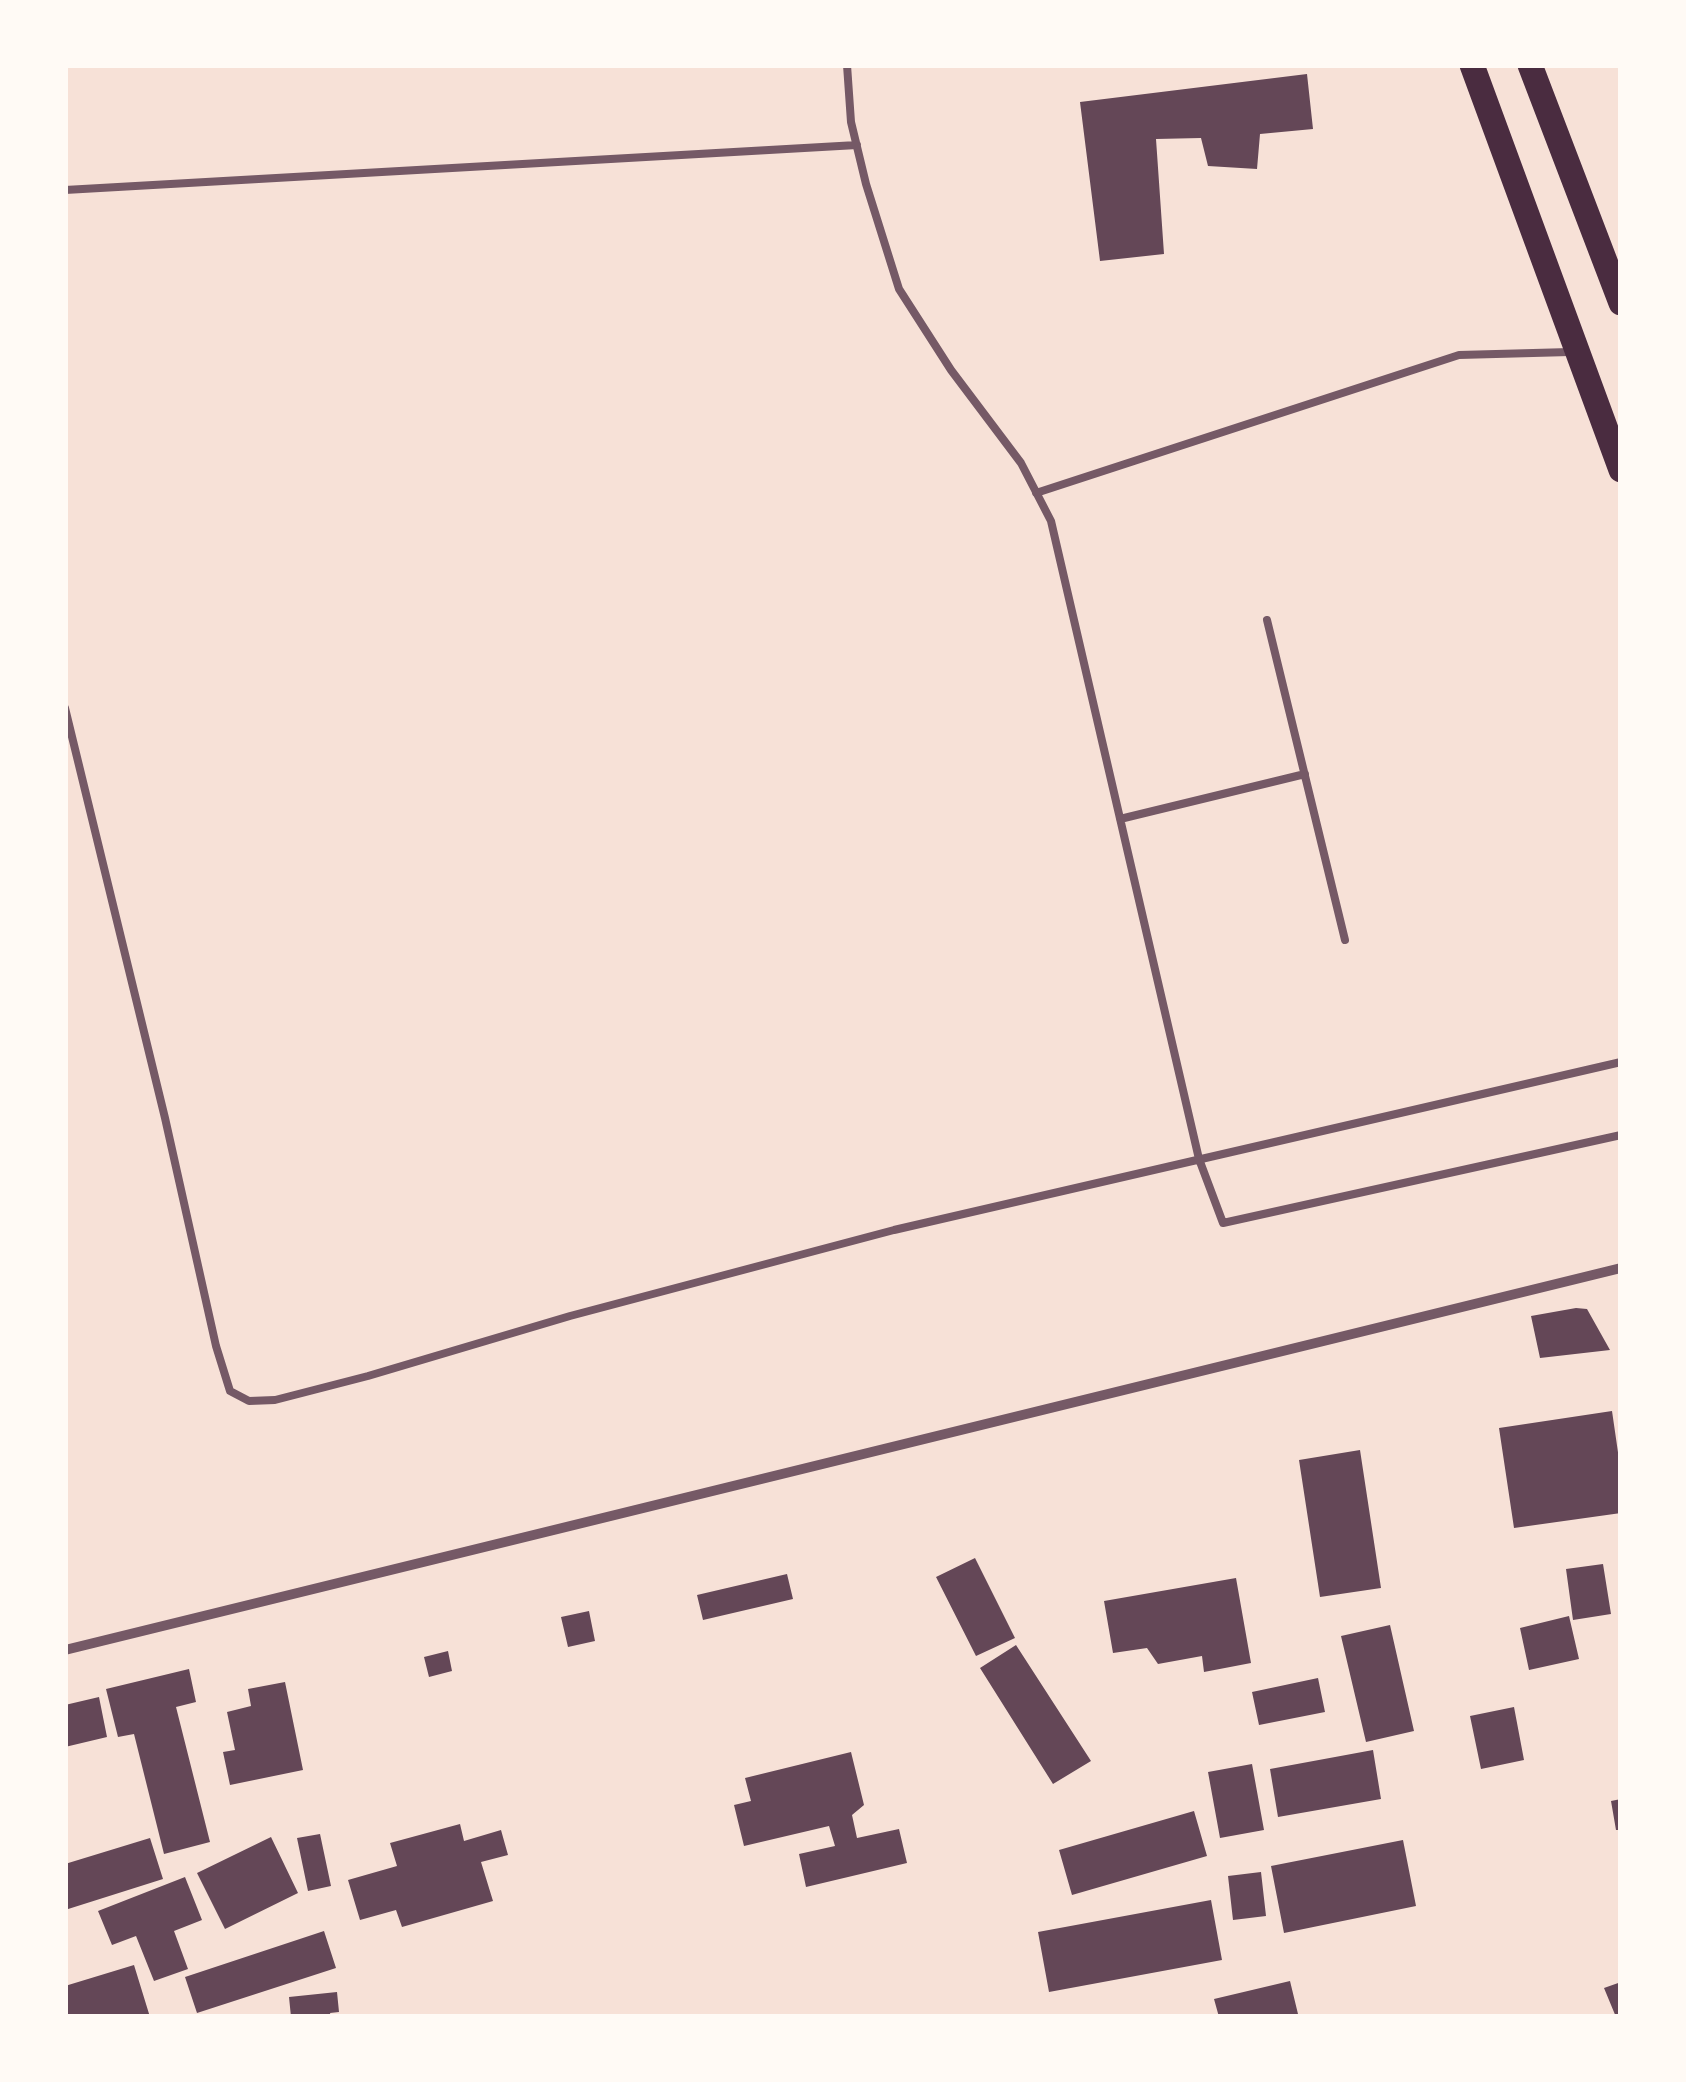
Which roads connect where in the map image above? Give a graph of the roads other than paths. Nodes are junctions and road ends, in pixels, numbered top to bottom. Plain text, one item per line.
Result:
1 (847, 65) edge
2 (1472, 65) edge
3 (1530, 65) edge
4 (856, 146) junction
5 (65, 190) edge
6 (1621, 303) edge
7 (1577, 351) junction
8 (1621, 470) edge
9 (1036, 493) junction
10 (1267, 620) dead end
11 (65, 708) edge
12 (1305, 774) junction
13 (1120, 818) junction
14 (1345, 940) dead end
15 (1621, 1062) edge
16 (1621, 1135) edge
17 (1199, 1158) junction
18 (1621, 1268) edge
19 (65, 1650) edge

1 - 4 lane
2 - 7 main road
3 - 6 main road
4 - 5 lane
4 - 9 lane
7 - 8 main road
7 - 9 lane
9 - 13 lane
10 - 12 lane
11 - 17 lane
12 - 13 lane
12 - 14 lane
13 - 17 lane
15 - 17 lane
16 - 17 lane
18 - 19 street

